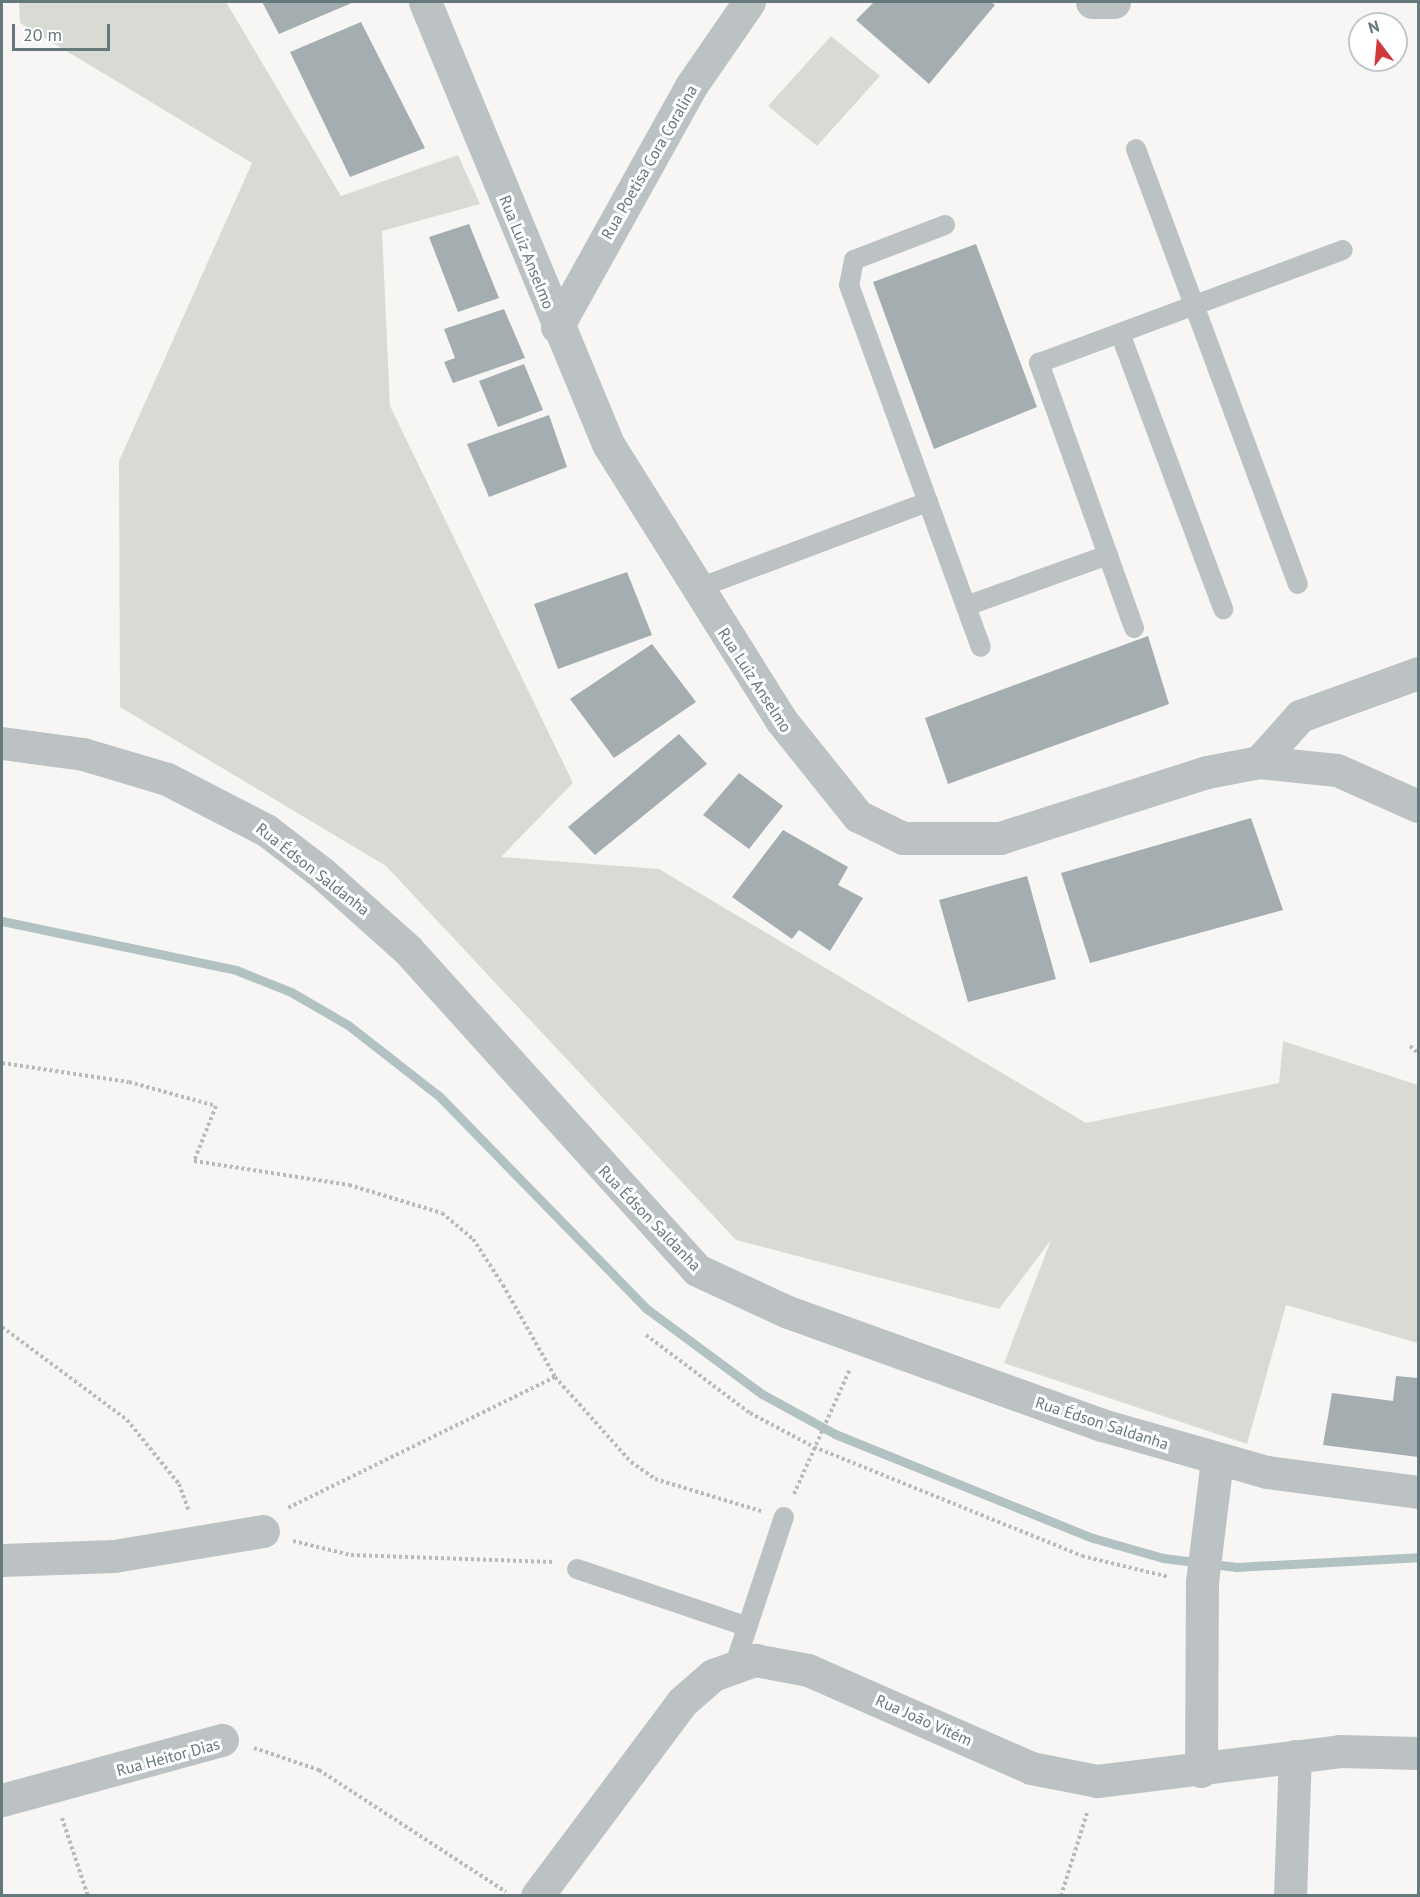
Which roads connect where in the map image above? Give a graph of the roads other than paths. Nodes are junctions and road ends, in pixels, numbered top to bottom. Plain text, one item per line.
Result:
1 (425, 2) edge
2 (749, 2) edge
3 (1092, 2) edge
4 (1114, 2) edge
5 (1136, 149) dead end
6 (945, 225) dead end
7 (1343, 250) dead end
8 (1196, 304) junction
9 (557, 327) junction
10 (1120, 333) junction
11 (928, 502) junction
12 (1108, 555) junction
13 (1298, 584) dead end
14 (696, 589) junction
15 (966, 606) junction
16 (1223, 609) dead end
17 (1134, 628) dead end
18 (981, 647) dead end
19 (1419, 673) edge
20 (2, 742) edge
21 (1259, 762) junction
22 (1419, 806) edge
23 (1217, 1459) junction
24 (1419, 1492) edge
25 (784, 1517) road end
26 (263, 1531) road end
27 (2, 1560) edge
28 (577, 1569) road end
29 (745, 1626) junction
30 (735, 1664) junction
31 (222, 1740) road end
32 (1419, 1752) edge
33 (1295, 1756) junction
34 (1201, 1771) junction
35 (2, 1800) edge
36 (537, 1896) edge
37 (1290, 1896) edge

1 - 9 street, Rua Luiz Anselmo
2 - 9 street, Rua Poetisa Cora Coralina
3 - 4 street
5 - 8 lane
6 - 11 lane
7 - 8 lane
8 - 10 lane
8 - 13 lane
9 - 14 street, Rua Luiz Anselmo
10 - 12 lane
10 - 16 lane
11 - 14 lane
11 - 15 lane
12 - 15 lane
12 - 17 lane
14 - 21 street, Rua Luiz Anselmo
15 - 18 lane
19 - 21 street
20 - 23 street, Rua Édson Saldanha
21 - 22 street, Rua Luiz Anselmo
23 - 24 street, Rua Édson Saldanha
23 - 34 street
25 - 29 lane
26 - 27 street
28 - 29 lane
29 - 30 lane
30 - 34 street, Rua João Vitém
30 - 36 street
31 - 35 street, Rua Heitor Dias
32 - 33 street, Rua João Vitém
33 - 34 street, Rua João Vitém
33 - 37 street

